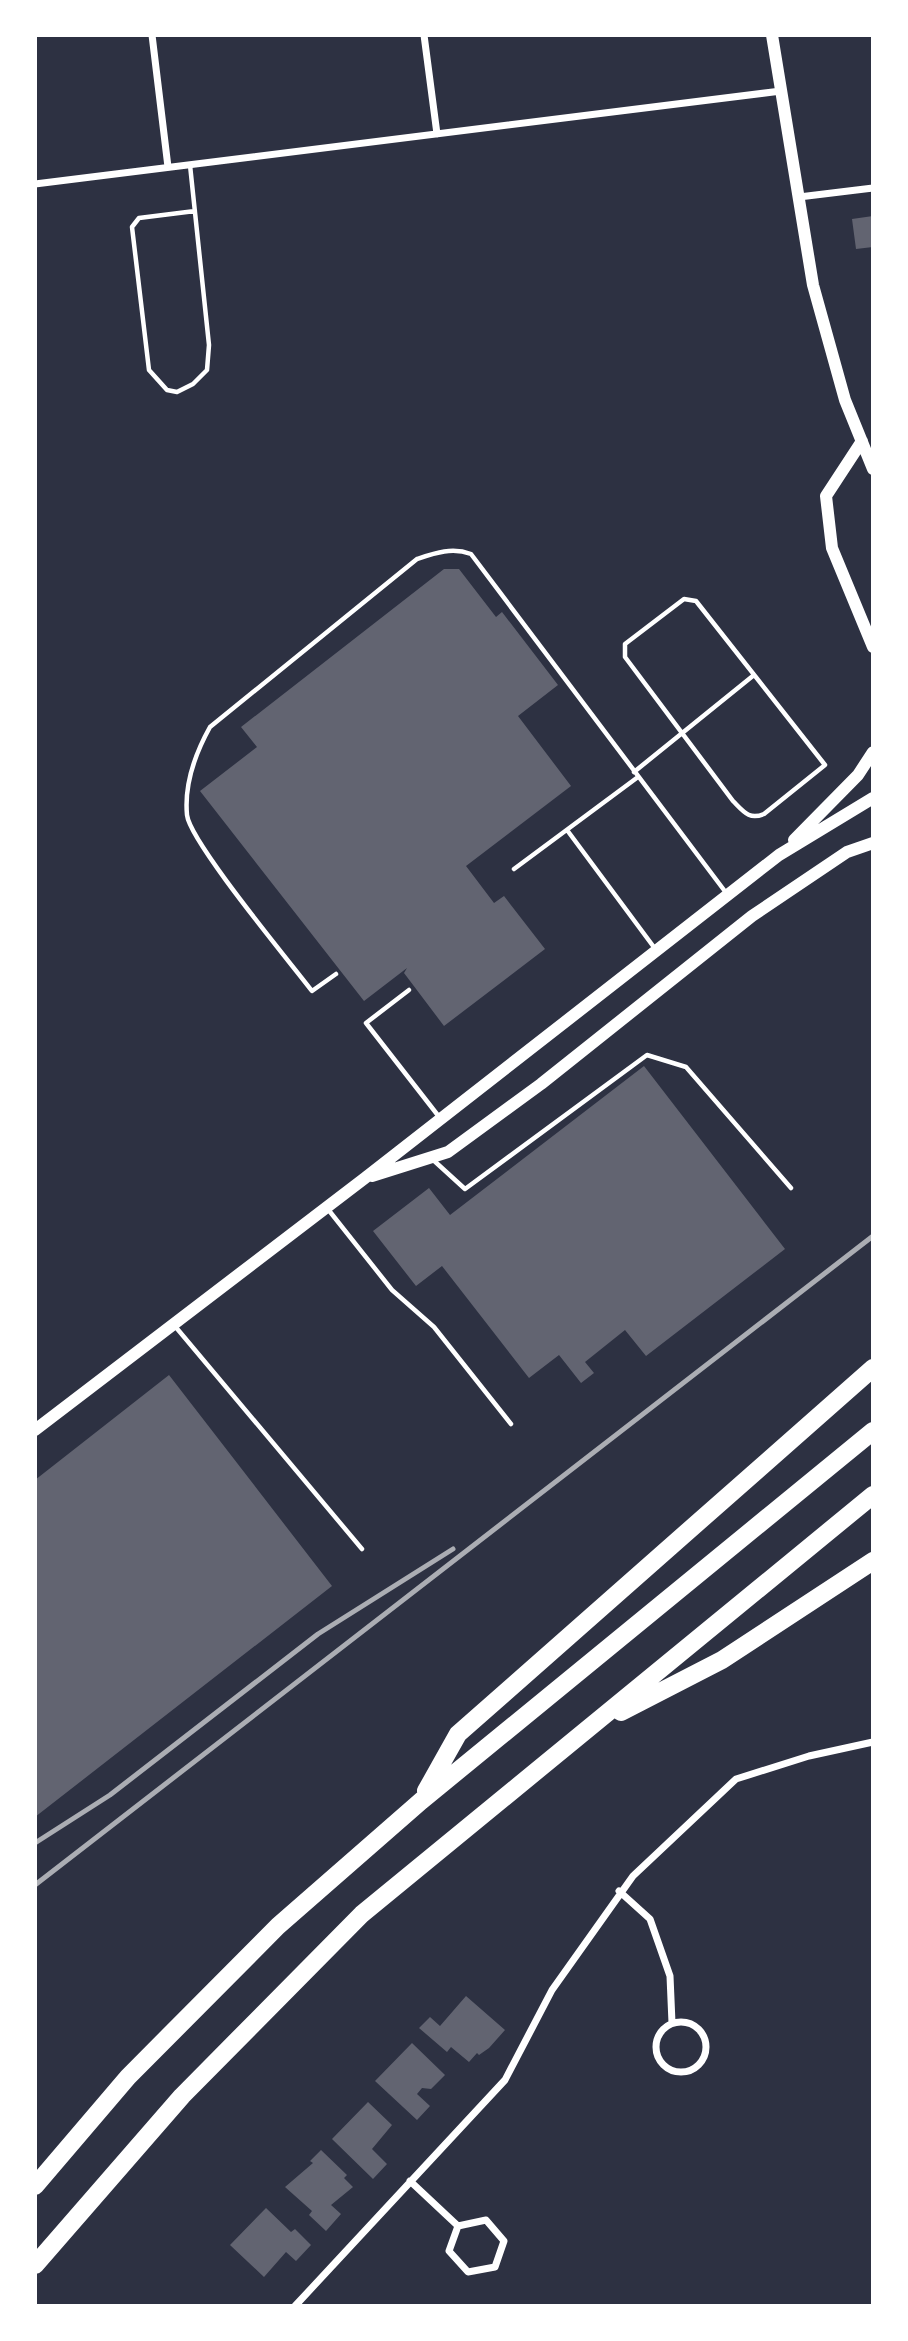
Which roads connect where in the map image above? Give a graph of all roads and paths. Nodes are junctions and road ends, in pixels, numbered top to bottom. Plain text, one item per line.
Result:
1 (152, 35) edge
2 (425, 35) edge
3 (772, 35) edge
4 (781, 91) junction
5 (436, 134) junction
6 (190, 164) junction
7 (168, 166) junction
8 (35, 184) edge
9 (873, 188) edge
10 (799, 197) junction
11 (195, 211) junction
12 (862, 441) junction
13 (873, 469) edge
14 (873, 646) edge
15 (754, 675) junction
16 (684, 732) junction
17 (873, 752) edge
18 (636, 774) junction
19 (873, 798) edge
20 (567, 830) junction
21 (873, 843) edge
22 (779, 855) junction
23 (514, 869) dead end
24 (728, 895) junction
25 (656, 951) junction
26 (336, 974) dead end
27 (409, 990) dead end
28 (441, 1119) junction
29 (430, 1158) junction
30 (365, 1178) junction
31 (791, 1188) dead end
32 (326, 1207) junction
33 (173, 1324) junction
34 (873, 1367) edge
35 (511, 1424) dead end
36 (35, 1430) edge
37 (873, 1431) edge
38 (873, 1495) edge
39 (362, 1549) dead end
40 (873, 1561) edge
41 (590, 1728) junction
42 (873, 1742) edge
43 (421, 1801) junction
44 (619, 1891) junction
45 (672, 2023) junction
46 (410, 2181) junction
47 (35, 2186) edge
48 (458, 2225) junction
49 (35, 2265) edge
50 (295, 2306) edge

1 - 7 street
2 - 5 street
3 - 4 street
4 - 5 street
4 - 10 street
5 - 6 street
6 - 7 street
6 - 11 lane
7 - 8 street
9 - 10 street
10 - 12 street
11 - 11 lane
12 - 13 street
12 - 14 street
15 - 16 lane
15 - 16 lane
15 - 16 lane
16 - 18 lane
17 - 22 street
18 - 20 lane
18 - 24 lane
18 - 26 lane
19 - 22 street
20 - 23 lane
20 - 25 lane
21 - 29 street
22 - 24 street
24 - 25 street
25 - 28 street
27 - 28 lane
28 - 30 street
29 - 30 street
29 - 31 lane
30 - 32 street
32 - 33 street
32 - 35 lane
33 - 36 street
33 - 39 lane
34 - 43 highway
37 - 43 highway
38 - 41 highway
40 - 41 highway
41 - 49 highway
42 - 44 street
43 - 47 highway
44 - 45 street
44 - 46 street
45 - 45 street
46 - 48 street
46 - 50 street
48 - 48 street

